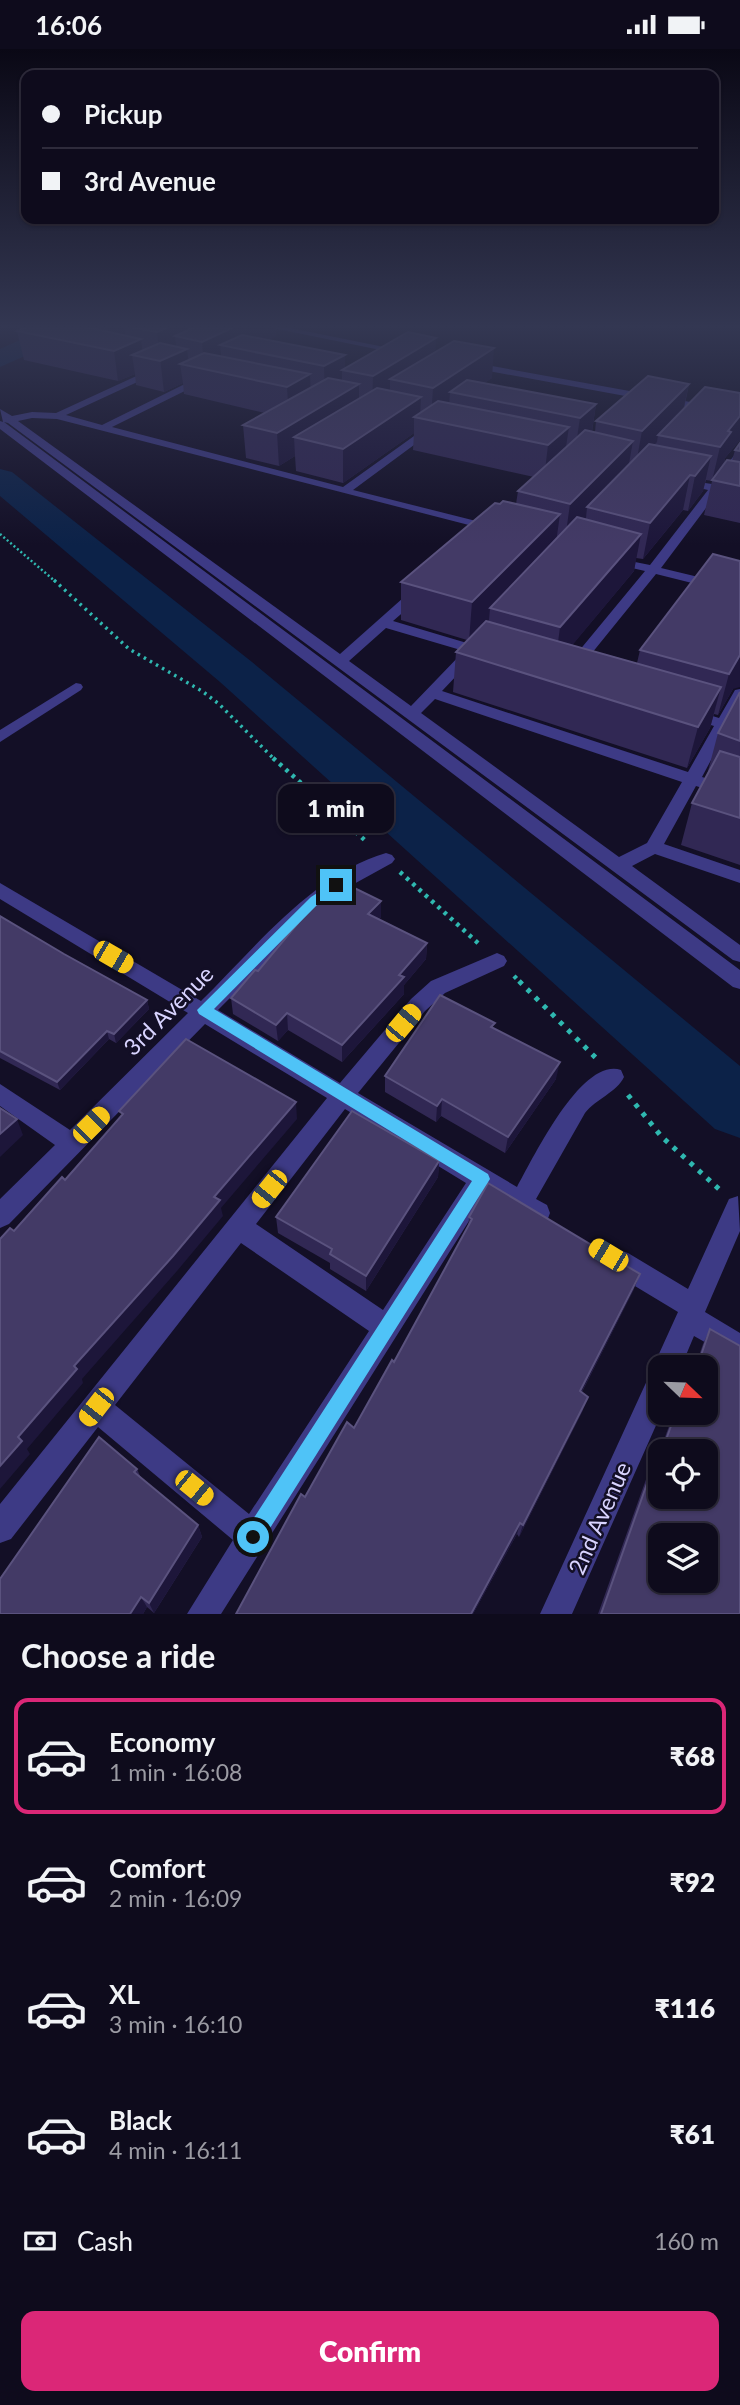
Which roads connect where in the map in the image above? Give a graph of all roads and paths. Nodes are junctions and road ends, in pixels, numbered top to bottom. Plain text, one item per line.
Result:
1 (94, 399) edge
2 (160, 399) edge
3 (642, 399) edge
4 (655, 399) edge
5 (635, 406) edge
6 (700, 407) junction
7 (0, 412) edge
8 (740, 414) edge
9 (57, 416) junction
10 (691, 416) edge
11 (4, 422) edge
12 (422, 424) edge
13 (446, 424) edge
14 (434, 426) junction
15 (103, 428) junction
16 (740, 455) edge
17 (666, 477) edge
18 (715, 488) junction
19 (344, 491) junction
20 (740, 493) edge
21 (509, 522) edge
22 (605, 558) edge
23 (653, 570) junction
24 (433, 580) edge
25 (740, 591) edge
26 (384, 623) junction
27 (487, 636) edge
28 (474, 650) junction
29 (500, 657) edge
30 (342, 660) junction
31 (579, 681) edge
32 (76, 687) dead end
33 (432, 693) junction
34 (740, 693) edge
35 (671, 709) edge
36 (413, 713) junction
37 (723, 724) junction
38 (740, 729) edge
39 (0, 737) edge
40 (692, 779) junction
41 (740, 795) edge
42 (654, 847) junction
43 (386, 859) dead end
44 (619, 865) junction
45 (740, 877) edge
46 (0, 890) edge
47 (740, 955) edge
48 (497, 961) dead end
49 (740, 981) edge
50 (204, 1010) junction
51 (612, 1077) dead end
52 (0, 1094) edge
53 (344, 1095) junction
54 (72, 1144) junction
55 (482, 1179) junction
56 (521, 1203) junction
57 (738, 1207) dead end
58 (0, 1216) edge
59 (556, 1223) edge
60 (239, 1227) junction
61 (602, 1251) edge
62 (692, 1313) junction
63 (387, 1328) junction
64 (740, 1348) edge
65 (673, 1355) edge
66 (96, 1407) junction
67 (648, 1411) edge
68 (0, 1528) edge
69 (253, 1537) junction
70 (203, 1614) edge
71 (556, 1614) edge

1 - 9 street
2 - 15 street
3 - 5 street
4 - 6 street
6 - 8 street
6 - 10 street
7 - 11 street
9 - 11 street
9 - 15 street
11 - 30 street
11 - 49 street
12 - 14 street
13 - 14 street
14 - 19 street
15 - 19 street
16 - 18 street
17 - 18 street
18 - 20 street
18 - 23 street
19 - 21 street
22 - 23 street
23 - 25 street
23 - 31 street
24 - 26 street
26 - 28 street
26 - 30 street
27 - 28 street
28 - 29 street
28 - 33 street
30 - 36 street
32 - 39 street
33 - 36 street
33 - 40 street
34 - 37 street
35 - 37 street
36 - 44 street
37 - 38 street
37 - 40 street
40 - 41 street
40 - 42 street
42 - 44 street
42 - 45 street
43 - 50 street, 3rd Avenue
44 - 47 street
46 - 50 street
48 - 53 street
50 - 53 street
50 - 54 street, 3rd Avenue
51 - 56 street
52 - 54 street
53 - 55 street
53 - 60 street
54 - 58 street, 3rd Avenue
55 - 56 street
55 - 63 street
56 - 59 street
57 - 62 street
60 - 63 street
60 - 66 street
61 - 62 street
62 - 64 street
62 - 65 street
63 - 69 street
66 - 68 street
66 - 69 street
67 - 71 street, 2nd Avenue
69 - 70 street

